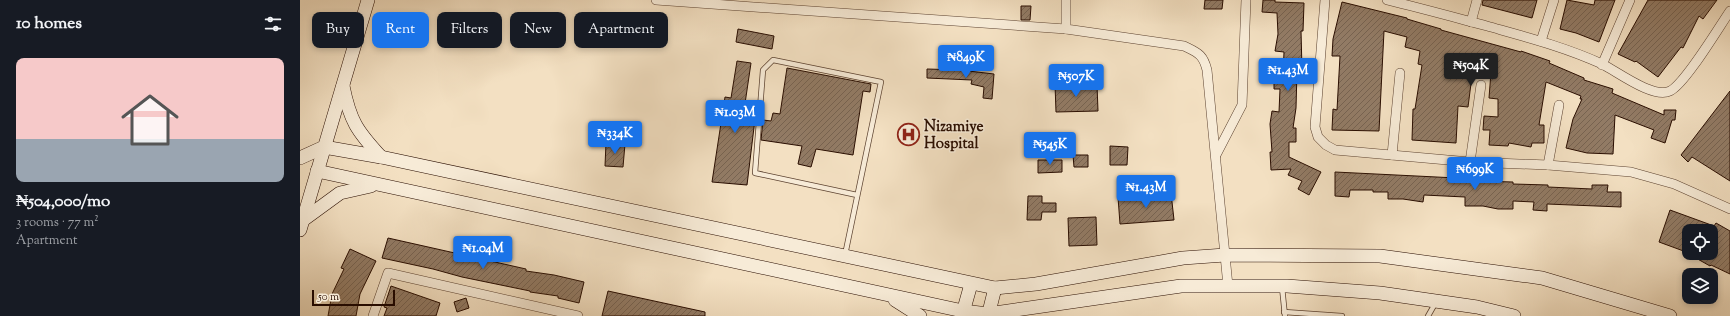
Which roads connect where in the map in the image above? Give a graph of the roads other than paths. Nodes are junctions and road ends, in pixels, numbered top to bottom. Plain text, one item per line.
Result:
1 (368, 0) edge
2 (656, 0) edge
3 (1066, 0) edge
4 (1246, 0) edge
5 (1325, 0) edge
6 (1387, 0) edge
7 (1477, 0) edge
8 (1554, 0) edge
9 (1630, 0) edge
10 (1398, 1) edge
11 (1730, 11) edge
12 (1471, 22) junction
13 (1066, 29) junction
14 (1541, 41) junction
15 (1602, 65) junction
16 (1400, 73) dead end
17 (343, 84) junction
18 (1481, 86) dead end
19 (1559, 105) dead end
20 (324, 147) junction
21 (1216, 154) junction
22 (1392, 155) junction
23 (381, 157) junction
24 (300, 158) edge
25 (1470, 162) junction
26 (1548, 165) junction
27 (317, 172) junction
28 (377, 185) junction
29 (857, 195) junction
30 (1730, 209) edge
31 (301, 225) edge
32 (1225, 255) junction
33 (844, 257) junction
34 (971, 284) junction
35 (1228, 286) junction
36 (1282, 286) junction
37 (995, 288) junction
38 (886, 295) junction
39 (1436, 301) junction
40 (1073, 302) junction
41 (962, 314) edge
42 (1284, 314) edge
43 (988, 315) edge
44 (373, 316) edge
45 (578, 316) edge
46 (920, 316) edge
47 (1048, 316) edge
48 (1342, 316) edge
49 (1428, 316) edge
50 (1514, 316) edge
51 (1670, 316) edge

1 - 17 street
2 - 13 street
3 - 13 street
4 - 21 street
5 - 22 street
6 - 10 street
7 - 12 street
8 - 14 street
9 - 15 street
10 - 12 street
11 - 15 street
12 - 14 street
13 - 21 street
14 - 15 street
16 - 22 street
17 - 20 street
17 - 23 street
18 - 25 street
19 - 26 street
20 - 23 street
20 - 24 street
20 - 27 street
21 - 32 street
22 - 25 street
23 - 33 street
25 - 26 street
26 - 30 street
27 - 28 street
27 - 31 street
28 - 31 street
28 - 38 street
29 - 29 lane
29 - 33 lane
32 - 35 street
32 - 37 street
32 - 51 street
33 - 34 street
34 - 37 street
34 - 41 street
35 - 36 street
35 - 40 street
36 - 39 street
36 - 42 lane
37 - 43 street
38 - 41 street
38 - 46 street
39 - 49 lane
39 - 50 street
40 - 43 street
40 - 47 street
41 - 43 street
42 - 48 lane
44 - 45 street

